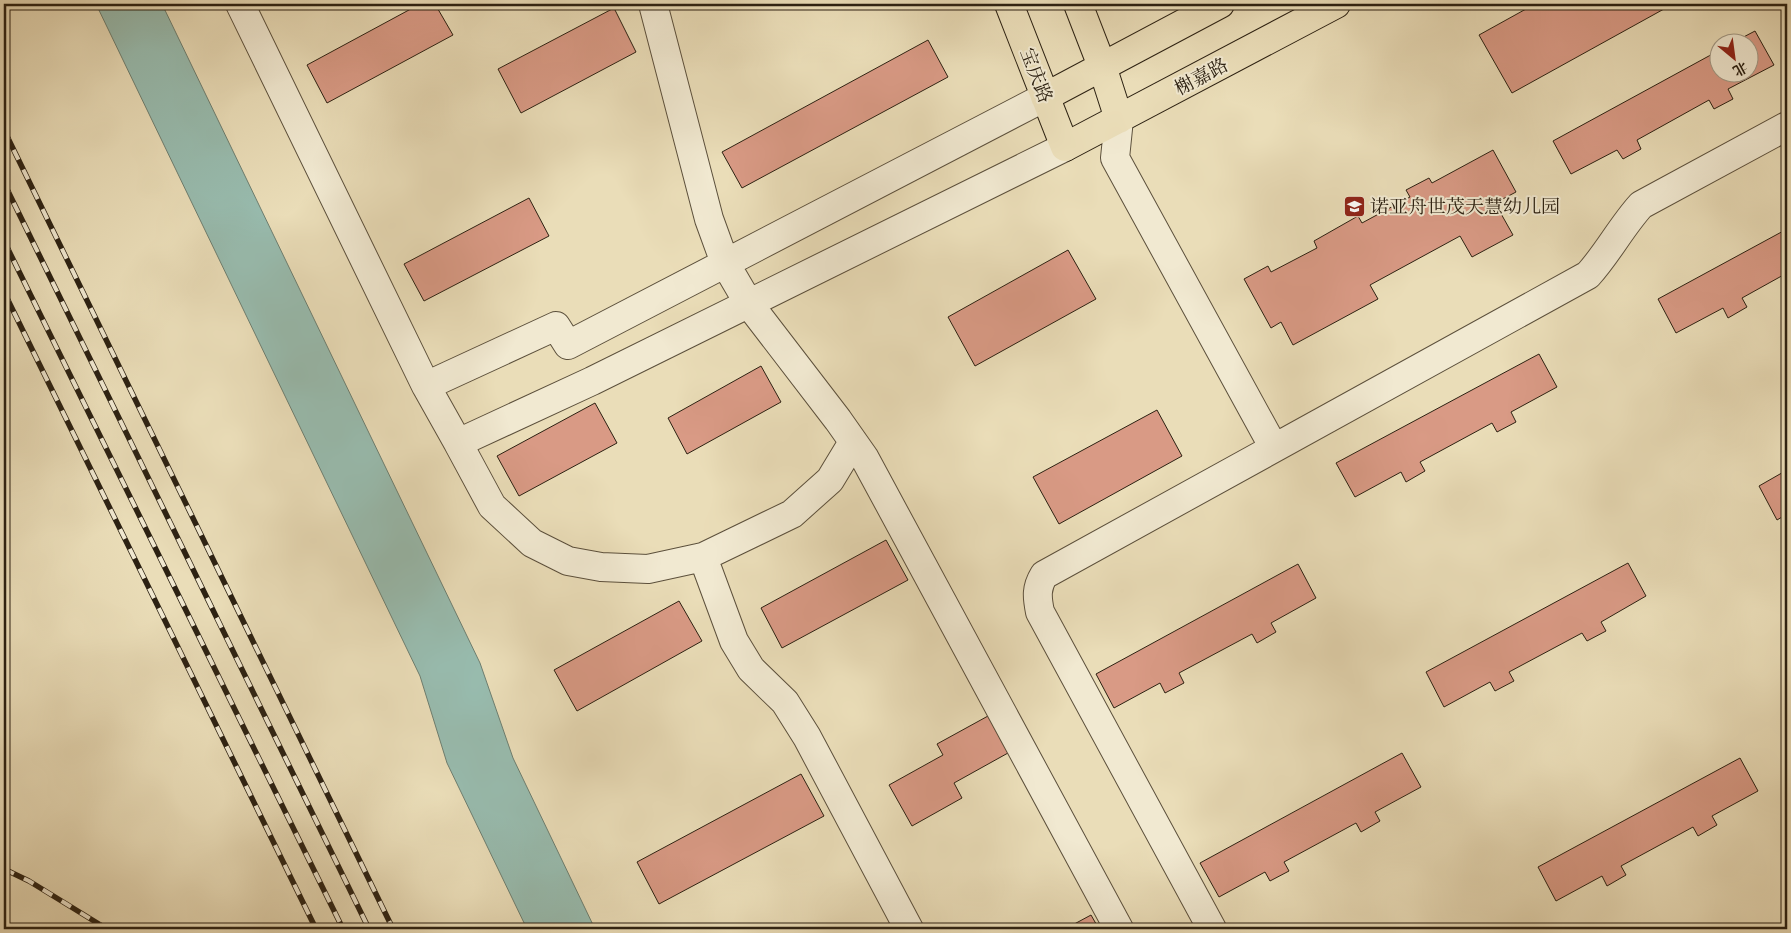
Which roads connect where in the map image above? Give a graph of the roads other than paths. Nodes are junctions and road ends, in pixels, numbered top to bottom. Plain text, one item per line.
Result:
1 (240, 4) edge
2 (652, 4) edge
3 (1009, 4) edge
4 (1078, 4) edge
5 (1220, 4) edge
6 (1336, 4) edge
7 (1102, 66) junction
8 (1045, 97) junction
9 (1119, 119) junction
10 (1787, 126) edge
11 (1065, 147) junction
12 (725, 263) junction
13 (749, 304) junction
14 (426, 386) junction
15 (853, 442) junction
16 (458, 443) junction
17 (1274, 448) junction
18 (703, 557) junction
19 (909, 929) edge
20 (1119, 929) edge
21 (1212, 929) edge

1 - 14 lane
2 - 12 lane
3 - 8 main road, 宝庆路
4 - 7 main road
5 - 7 main road
6 - 9 main road, 榭嘉路
7 - 8 main road
7 - 9 main road
8 - 11 main road, 宝庆路
8 - 12 lane
9 - 11 main road, 榭嘉路
9 - 17 lane
10 - 17 lane
11 - 13 lane
12 - 13 lane
12 - 14 lane
13 - 15 lane
13 - 16 lane
14 - 16 lane
15 - 18 lane
15 - 20 lane
16 - 18 lane
17 - 21 lane
18 - 19 lane

